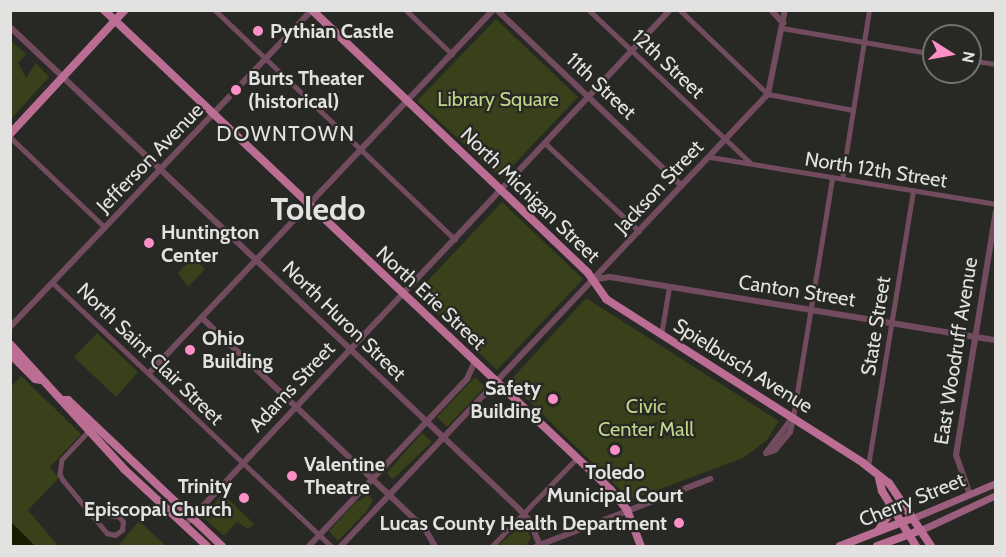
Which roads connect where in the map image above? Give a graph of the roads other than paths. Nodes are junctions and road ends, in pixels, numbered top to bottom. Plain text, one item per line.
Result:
1 (104, 10) edge
2 (125, 10) edge
3 (215, 10) edge
4 (405, 10) edge
5 (495, 10) edge
6 (589, 10) edge
7 (670, 10) edge
8 (680, 10) edge
9 (771, 10) edge
10 (785, 10) edge
11 (869, 10) edge
12 (312, 11) edge
13 (115, 21) junction
14 (783, 25) junction
15 (10, 27) edge
16 (864, 42) junction
17 (632, 52) junction
18 (922, 52) edge
19 (452, 54) junction
20 (267, 59) junction
21 (64, 78) junction
22 (768, 94) junction
23 (589, 97) junction
24 (407, 101) junction
25 (853, 110) junction
26 (214, 115) junction
27 (10, 136) edge
28 (726, 140) junction
29 (545, 143) junction
30 (362, 149) junction
31 (710, 157) junction
32 (751, 164) junction
33 (160, 169) junction
34 (832, 178) junction
35 (842, 179) junction
36 (682, 186) junction
37 (501, 190) junction
38 (913, 191) junction
39 (308, 204) junction
40 (996, 204) edge
41 (996, 211) edge
42 (105, 227) junction
43 (639, 231) junction
44 (455, 238) junction
45 (256, 260) junction
46 (594, 279) junction
47 (53, 283) junction
48 (669, 287) junction
49 (403, 294) junction
50 (810, 310) junction
51 (202, 318) junction
52 (891, 324) junction
53 (10, 327) edge
54 (661, 335) junction
55 (975, 337) junction
56 (996, 340) edge
57 (10, 344) edge
58 (350, 350) junction
59 (10, 354) edge
60 (475, 361) junction
61 (149, 373) junction
62 (41, 380) junction
63 (497, 382) junction
64 (296, 407) junction
65 (793, 417) junction
66 (426, 423) junction
67 (92, 429) junction
68 (443, 439) junction
69 (117, 446) junction
70 (110, 453) junction
71 (577, 458) junction
72 (243, 462) junction
73 (868, 467) junction
74 (147, 475) junction
75 (879, 478) junction
76 (710, 479) dead end
77 (372, 480) junction
78 (996, 483) edge
79 (141, 484) junction
80 (970, 495) junction
81 (996, 495) edge
82 (389, 496) junction
83 (889, 502) junction
84 (627, 510) junction
85 (524, 513) junction
86 (92, 514) junction
87 (191, 517) junction
88 (913, 518) junction
89 (901, 523) junction
90 (185, 525) junction
91 (921, 530) junction
92 (878, 532) junction
93 (908, 534) junction
94 (320, 536) junction
95 (207, 546) edge
96 (222, 546) edge
97 (309, 546) edge
98 (331, 546) edge
99 (341, 546) edge
100 (435, 546) edge
101 (492, 546) edge
102 (538, 546) edge
103 (641, 546) edge
104 (840, 546) edge
105 (878, 546) edge
106 (916, 546) edge
107 (931, 546) edge

1 - 13 main road, North Erie Street
2 - 13 main road
3 - 20 street
4 - 19 street
5 - 19 street
5 - 23 street, 11th Street
6 - 17 street, 12th Street
7 - 17 street, Adams Street
8 - 22 street
9 - 14 street
10 - 14 street
11 - 16 street
12 - 20 street, Jefferson Avenue
12 - 24 main road, North Michigan Street
13 - 21 main road
13 - 26 main road, North Erie Street
14 - 16 street
14 - 22 street
15 - 21 street, North Huron Street
16 - 18 street
16 - 25 street
17 - 23 street, Adams Street
17 - 28 street, 12th Street
19 - 24 street
20 - 26 street, Jefferson Avenue
20 - 30 street
21 - 27 main road
21 - 33 street, North Huron Street
22 - 25 street
22 - 28 street, Jackson Street
23 - 29 street, Adams Street
23 - 36 street, 11th Street
24 - 30 street
24 - 37 main road, North Michigan Street
25 - 35 street
26 - 33 street, Jefferson Avenue
26 - 39 main road, North Erie Street
27 - 42 street
28 - 31 street, Jackson Street
28 - 32 street
29 - 37 street, Adams Street
29 - 43 street
30 - 39 street
30 - 44 street
31 - 32 street, North 12th Street
31 - 36 street, Jackson Street
32 - 34 street, North 12th Street
33 - 42 street, Jefferson Avenue
33 - 45 street, North Huron Street
34 - 35 street, North 12th Street
34 - 50 street
35 - 38 street, North 12th Street
36 - 43 street, Jackson Street
37 - 44 street, Adams Street
37 - 46 main road, North Michigan Street
38 - 40 street, North 12th Street
38 - 52 street, State Street
39 - 45 street
39 - 49 main road, North Erie Street
41 - 55 street, East Woodruff Avenue
42 - 47 street, Jefferson Avenue
43 - 46 street, Jackson Street
44 - 49 street, Adams Street
45 - 51 street
45 - 58 street, North Huron Street
46 - 48 street, Canton Street
46 - 54 main road, Spielbusch Avenue
46 - 63 street, Jackson Street
47 - 53 street, Jefferson Avenue
47 - 61 street, North Saint Clair Street
48 - 50 street, Canton Street
48 - 54 street
49 - 58 street, Adams Street
49 - 60 main road, North Erie Street
50 - 52 street, Canton Street
50 - 65 street
51 - 61 street
51 - 64 street
52 - 55 street, Canton Street
52 - 73 street, State Street
54 - 65 main road, Spielbusch Avenue
55 - 56 street, Canton Street
55 - 80 street, East Woodruff Avenue
57 - 62 main road
58 - 64 street, Adams Street
58 - 66 street, North Huron Street
59 - 62 main road
60 - 63 main road, North Erie Street
60 - 66 street
61 - 72 street, North Saint Clair Street
62 - 67 main road
63 - 68 street, Jackson Street
63 - 71 main road, North Erie Street
64 - 72 street, Adams Street
64 - 77 street
65 - 65 street
65 - 73 main road, Spielbusch Avenue
66 - 68 street, North Huron Street
66 - 77 street
67 - 69 main road
67 - 70 main road
67 - 86 street
68 - 82 street, Jackson Street
68 - 85 street, North Huron Street
69 - 70 main road
69 - 74 main road
70 - 79 main road
71 - 84 main road, North Erie Street
71 - 85 street
72 - 87 street, Adams Street
72 - 94 street, North Saint Clair Street
73 - 75 main road, Spielbusch Avenue
74 - 79 main road
74 - 87 main road
75 - 83 main road, Spielbusch Avenue
75 - 88 main road, Spielbusch Avenue
76 - 84 street
77 - 82 street
77 - 94 street
78 - 80 main road, Cherry Street
79 - 90 main road
80 - 88 main road, Cherry Street
81 - 91 main road, Cherry Street
82 - 99 street, Jackson Street
82 - 100 street
83 - 89 main road, Spielbusch Avenue
83 - 92 main road
84 - 102 street
84 - 103 main road, North Erie Street
85 - 101 street
85 - 102 street, North Huron Street
86 - 86 street
87 - 90 street, Adams Street
87 - 96 main road
88 - 89 main road, Cherry Street
88 - 91 main road, Spielbusch Avenue
89 - 92 main road, Cherry Street
89 - 93 main road, Spielbusch Avenue
90 - 95 main road
91 - 93 main road, Cherry Street
91 - 107 main road, Spielbusch Avenue
92 - 104 main road, Cherry Street
93 - 105 main road, Cherry Street
93 - 106 main road, Spielbusch Avenue
94 - 97 street
94 - 98 street, North Saint Clair Street

